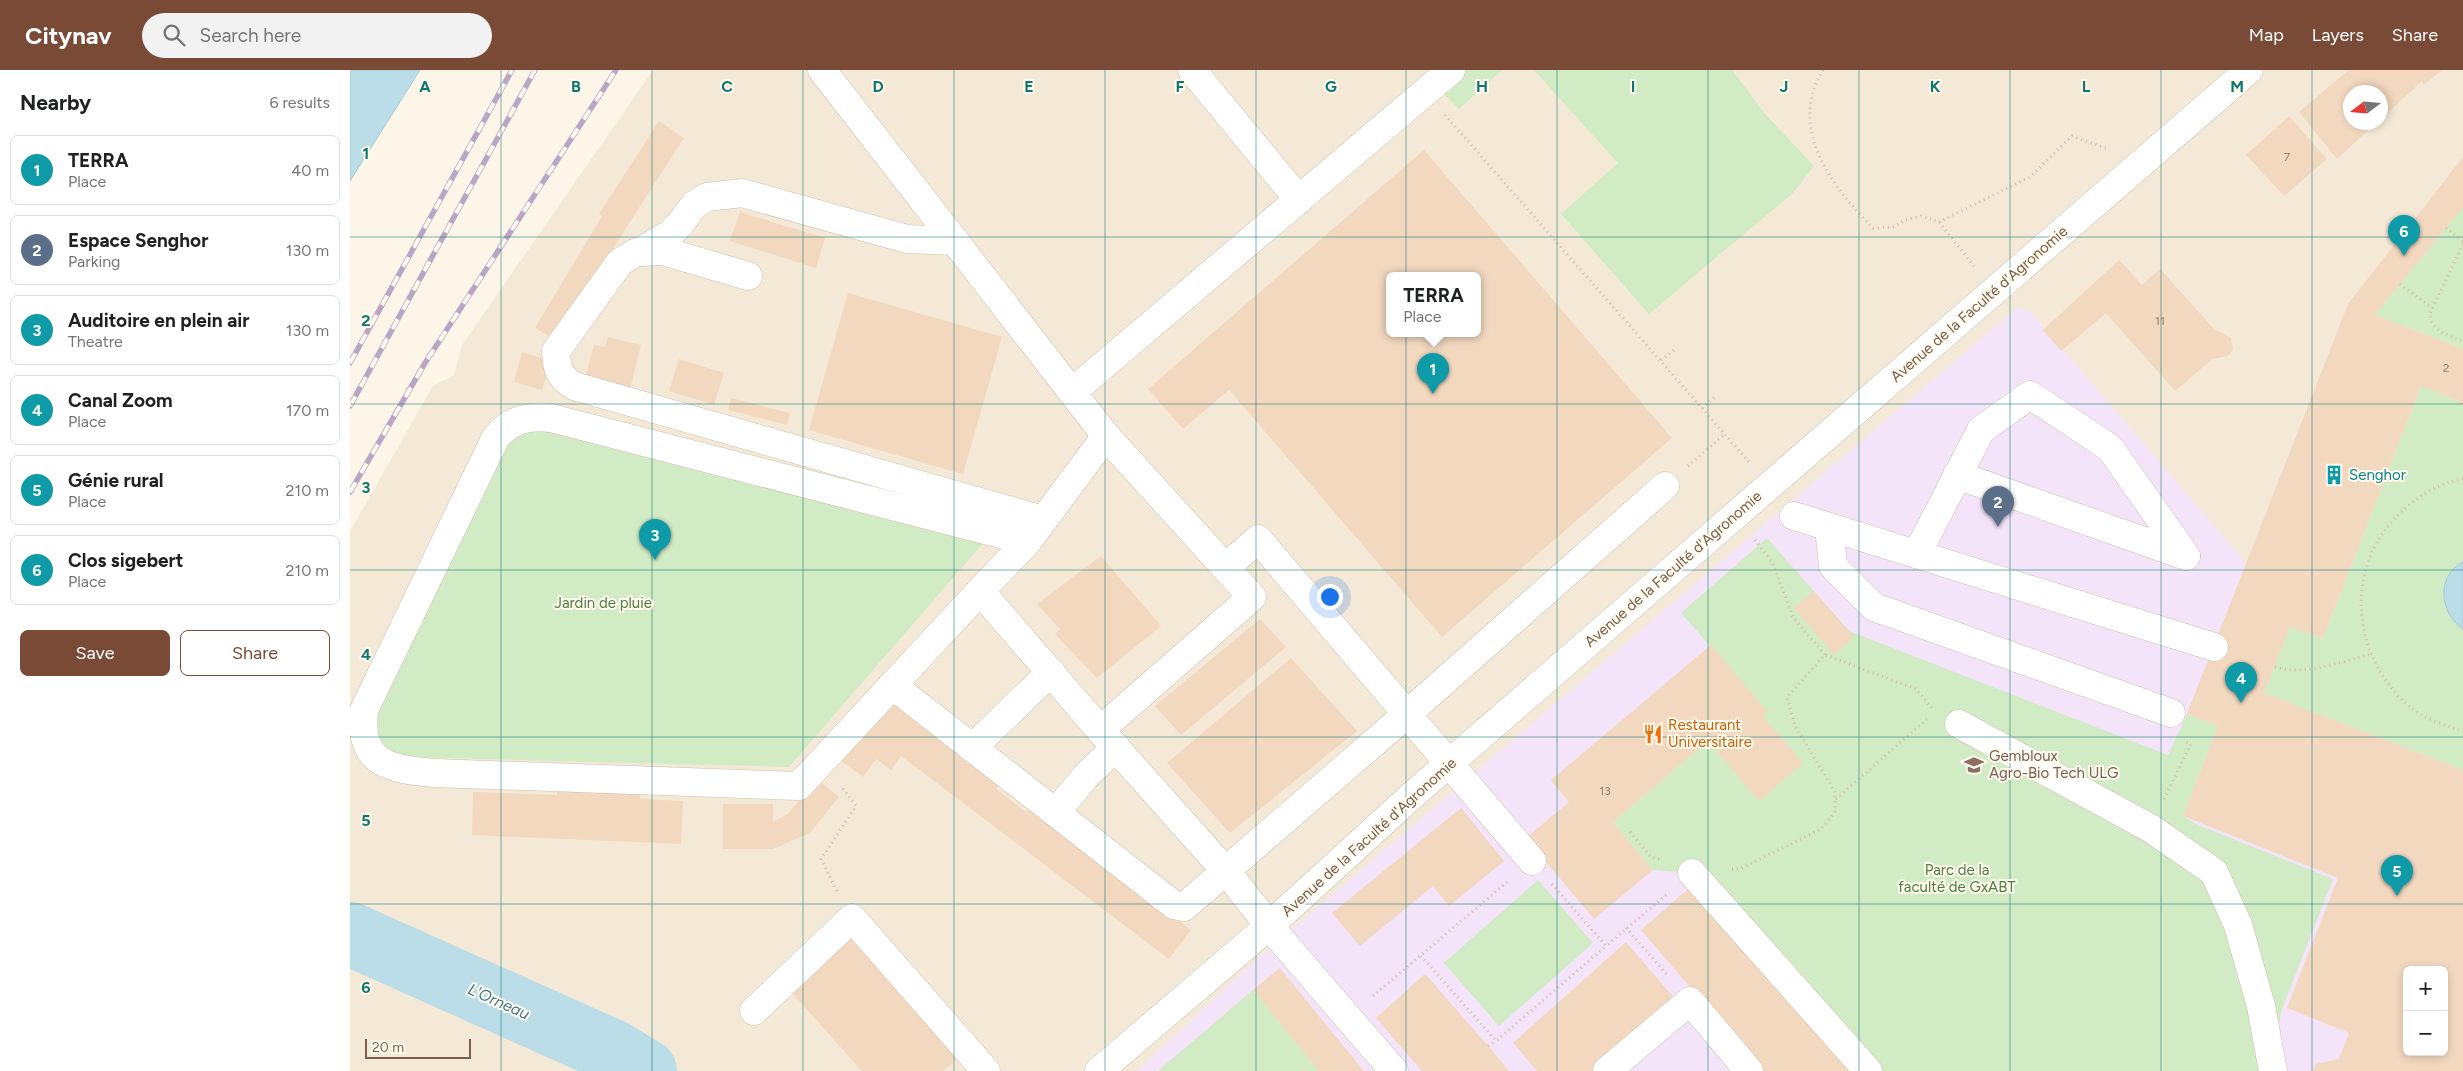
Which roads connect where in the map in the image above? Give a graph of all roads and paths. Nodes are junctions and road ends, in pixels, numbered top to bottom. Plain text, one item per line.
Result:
1 (822, 70) edge
2 (1192, 70) edge
3 (1451, 70) edge
4 (1823, 70) edge
5 (2249, 70) edge
6 (1425, 92) junction
7 (2143, 162) junction
8 (1299, 200) junction
9 (1939, 222) junction
10 (2446, 228) dead end
11 (955, 241) junction
12 (2463, 243) edge
13 (637, 252) junction
14 (748, 276) dead end
15 (2400, 284) dead end
16 (1993, 292) junction
17 (2432, 308) junction
18 (2463, 341) edge
19 (1677, 348) dead end
20 (1661, 360) junction
21 (1072, 392) junction
22 (1717, 395) dead end
23 (2462, 402) edge
24 (1702, 408) junction
25 (2463, 408) edge
26 (1725, 434) junction
27 (1106, 436) junction
28 (1957, 476) junction
29 (2463, 479) edge
30 (1770, 485) junction
31 (1665, 486) joint
32 (1794, 516) dead end
33 (1830, 527) junction
34 (1035, 530) junction
35 (1752, 536) dead end
36 (1917, 554) junction
37 (1225, 568) junction
38 (980, 591) junction
39 (2214, 647) dead end
40 (2371, 654) junction
41 (1825, 655) junction
42 (2275, 667) dead end
43 (1051, 672) junction
44 (892, 685) junction
45 (2171, 713) dead end
46 (1407, 714) junction
47 (1947, 718) junction
48 (2463, 731) edge
49 (1108, 739) junction
50 (2191, 744) dead end
51 (972, 748) junction
52 (822, 760) junction
53 (1450, 765) junction
54 (1836, 800) junction
55 (1056, 812) junction
56 (2150, 828) junction
57 (1630, 832) dead end
58 (1532, 860) junction
59 (1226, 870) junction
60 (1692, 872) junction
61 (852, 918) junction
62 (1269, 926) junction
63 (1626, 928) junction
64 (1606, 946) junction
65 (1421, 956) junction
66 (1690, 1001) junction
67 (754, 1011) dead end
68 (1347, 1017) junction
69 (1496, 1041) junction
70 (1488, 1046) dead end
71 (986, 1071) edge
72 (1099, 1071) edge
73 (1394, 1071) edge
74 (1608, 1071) edge
75 (1749, 1071) edge
76 (1868, 1071) edge
77 (2273, 1071) edge

1 - 11 street
2 - 8 street
3 - 6 street
4 - 9 path
5 - 7 street, Avenue de la Faculté d'Agronomie
6 - 8 street
6 - 20 path
7 - 9 path
7 - 16 street, Avenue de la Faculté d'Agronomie
8 - 21 street
9 - 16 path
10 - 12 path
11 - 13 street
11 - 21 street
12 - 17 path
13 - 14 street
13 - 34 street
15 - 17 path
16 - 30 street, Avenue de la Faculté d'Agronomie
17 - 18 path
19 - 20 path
20 - 24 path
21 - 27 street
22 - 24 path
23 - 25 path
24 - 26 path
26 - 30 path
26 - 31 path
27 - 34 street
27 - 37 street
28 - 28 street
28 - 36 street
29 - 40 path
30 - 53 street, Avenue de la Faculté d'Agronomie
31 - 46 street
32 - 33 street
33 - 36 street
33 - 45 street
34 - 38 street
34 - 52 street
35 - 41 path
36 - 39 street
37 - 46 street
37 - 49 street
38 - 43 street
38 - 44 street
40 - 42 path
40 - 48 path
41 - 47 path
41 - 54 path
43 - 49 street
43 - 51 street
44 - 51 street
44 - 52 street
46 - 53 street
46 - 59 street
47 - 54 path
47 - 56 street
49 - 55 street
49 - 59 street
50 - 56 path
51 - 55 street
52 - 61 path
53 - 58 street
53 - 62 street, Avenue de la Faculté d'Agronomie
54 - 60 path
55 - 59 street
56 - 77 street
57 - 60 path
58 - 64 path
58 - 65 path
59 - 62 street
60 - 63 path
60 - 76 street
61 - 67 street
61 - 71 street
62 - 68 street
62 - 72 street, Avenue de la Faculté d'Agronomie
63 - 64 path
63 - 66 path
64 - 69 path
65 - 68 path
65 - 69 path
66 - 74 street
66 - 75 street
68 - 73 street
69 - 70 path

